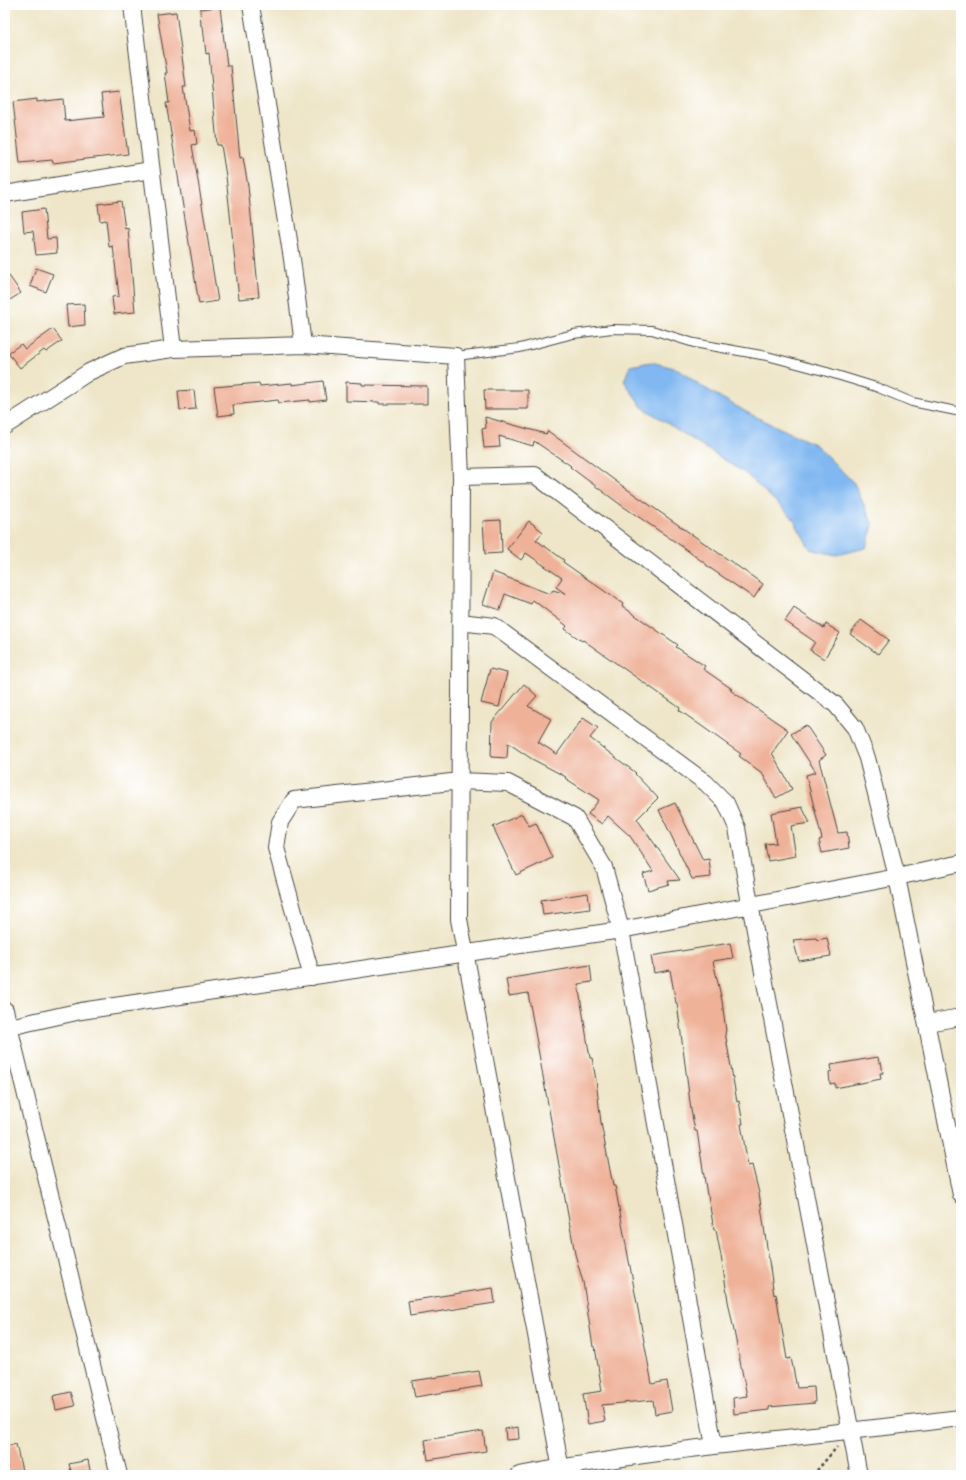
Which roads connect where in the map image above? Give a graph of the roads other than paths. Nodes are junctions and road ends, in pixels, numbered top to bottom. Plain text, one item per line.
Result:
1 (132, 5) edge
2 (251, 5) edge
3 (151, 170) junction
4 (5, 194) edge
5 (303, 345) junction
6 (173, 349) junction
7 (456, 356) junction
8 (961, 412) edge
9 (5, 426) edge
10 (461, 477) junction
11 (460, 622) junction
12 (460, 781) junction
13 (961, 863) edge
14 (896, 877) junction
15 (750, 904) junction
16 (621, 930) junction
17 (465, 954) junction
18 (312, 977) junction
19 (5, 1010) edge
20 (961, 1017) edge
21 (928, 1023) junction
22 (7, 1028) edge
23 (961, 1194) edge
24 (961, 1418) edge
25 (851, 1431) junction
26 (714, 1446) junction
27 (562, 1471) edge
28 (119, 1475) edge
29 (519, 1475) edge
30 (859, 1475) edge

1 - 3 street
2 - 5 street
3 - 4 street
3 - 6 street
5 - 6 street
5 - 7 street
6 - 9 street
7 - 8 lane
7 - 10 street
10 - 11 street
10 - 14 street
11 - 12 street
11 - 15 street
12 - 16 street
12 - 17 street
12 - 18 street
13 - 14 street
14 - 15 street
14 - 21 street
15 - 16 street
15 - 25 street
16 - 17 street
16 - 26 street
17 - 18 street
17 - 27 street
18 - 22 street
19 - 22 street
20 - 21 street
21 - 23 street
22 - 28 street
24 - 25 street
25 - 26 street
25 - 30 street
26 - 27 street
27 - 29 street

